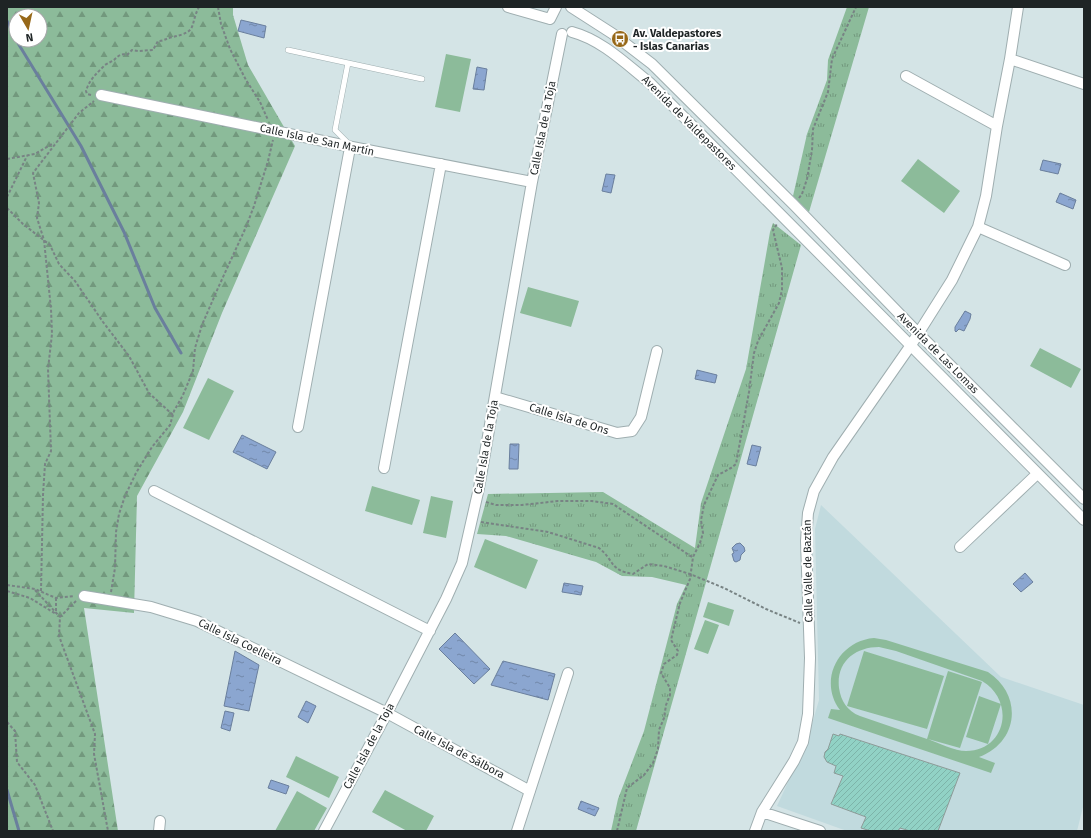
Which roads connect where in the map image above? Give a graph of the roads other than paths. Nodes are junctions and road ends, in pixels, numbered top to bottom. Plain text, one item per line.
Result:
1 (508, 7) edge
2 (556, 7) edge
3 (1018, 7) edge
4 (575, 10) edge
5 (550, 19) junction
6 (572, 32) junction
7 (562, 34) junction
8 (288, 50) dead end
9 (1010, 59) junction
10 (348, 63) junction
11 (906, 76) dead end
12 (422, 79) dead end
13 (1084, 84) edge
14 (96, 96) road end
15 (996, 126) junction
16 (352, 147) junction
17 (441, 164) junction
18 (532, 182) junction
19 (794, 205) joint
20 (978, 227) junction
21 (795, 229) joint
22 (1065, 265) dead end
23 (918, 333) junction
24 (911, 345) junction
25 (657, 351) dead end
26 (495, 397) junction
27 (298, 427) dead end
28 (384, 468) dead end
29 (1037, 474) junction
30 (154, 491) dead end
31 (1084, 499) edge
32 (1084, 520) edge
33 (960, 547) dead end
34 (84, 596) road end
35 (430, 631) junction
36 (568, 673) dead end
37 (387, 713) junction
38 (530, 790) junction
39 (762, 812) junction
40 (324, 831) edge
41 (517, 831) edge
42 (755, 831) edge
43 (820, 831) edge

1 - 5 street
2 - 5 street
3 - 9 street, Calle Valle de Baztán
4 - 6 street
4 - 19 street, Avenida de Valdepastores
5 - 7 street
6 - 7 street
6 - 21 street, Avenida de Valdepastores
7 - 18 street, Calle Isla de la Toja
8 - 10 lane
9 - 13 street
9 - 15 street, Calle Valle de Baztán
10 - 12 lane
10 - 16 lane
11 - 15 street
14 - 16 street, Calle Isla de San Martín
15 - 20 street, Calle Valle de Baztán
16 - 17 street, Calle Isla de San Martín
16 - 27 street
17 - 18 street, Calle Isla de San Martín
17 - 28 street
18 - 26 street, Calle Isla de la Toja
19 - 23 street, Avenida de Las Lomas
20 - 22 street
20 - 23 street, Calle Valle de Baztán
21 - 24 street, Avenida de Las Lomas
23 - 24 street, Calle Valle de Baztán
23 - 31 street, Avenida de Las Lomas
24 - 29 street, Avenida de Las Lomas
24 - 39 street, Calle Valle de Baztán
25 - 26 street, Calle Isla de Ons
26 - 35 street, Calle Isla de la Toja
29 - 32 street, Avenida de Las Lomas
29 - 33 street
30 - 35 street
34 - 37 street, Calle Isla Coelleira
35 - 37 street, Calle Isla de la Toja
36 - 38 street
37 - 38 street, Calle Isla de Sálbora
37 - 40 street, Calle Isla de la Toja
38 - 41 street
39 - 42 street, Calle Valle de Baztán
39 - 43 street

